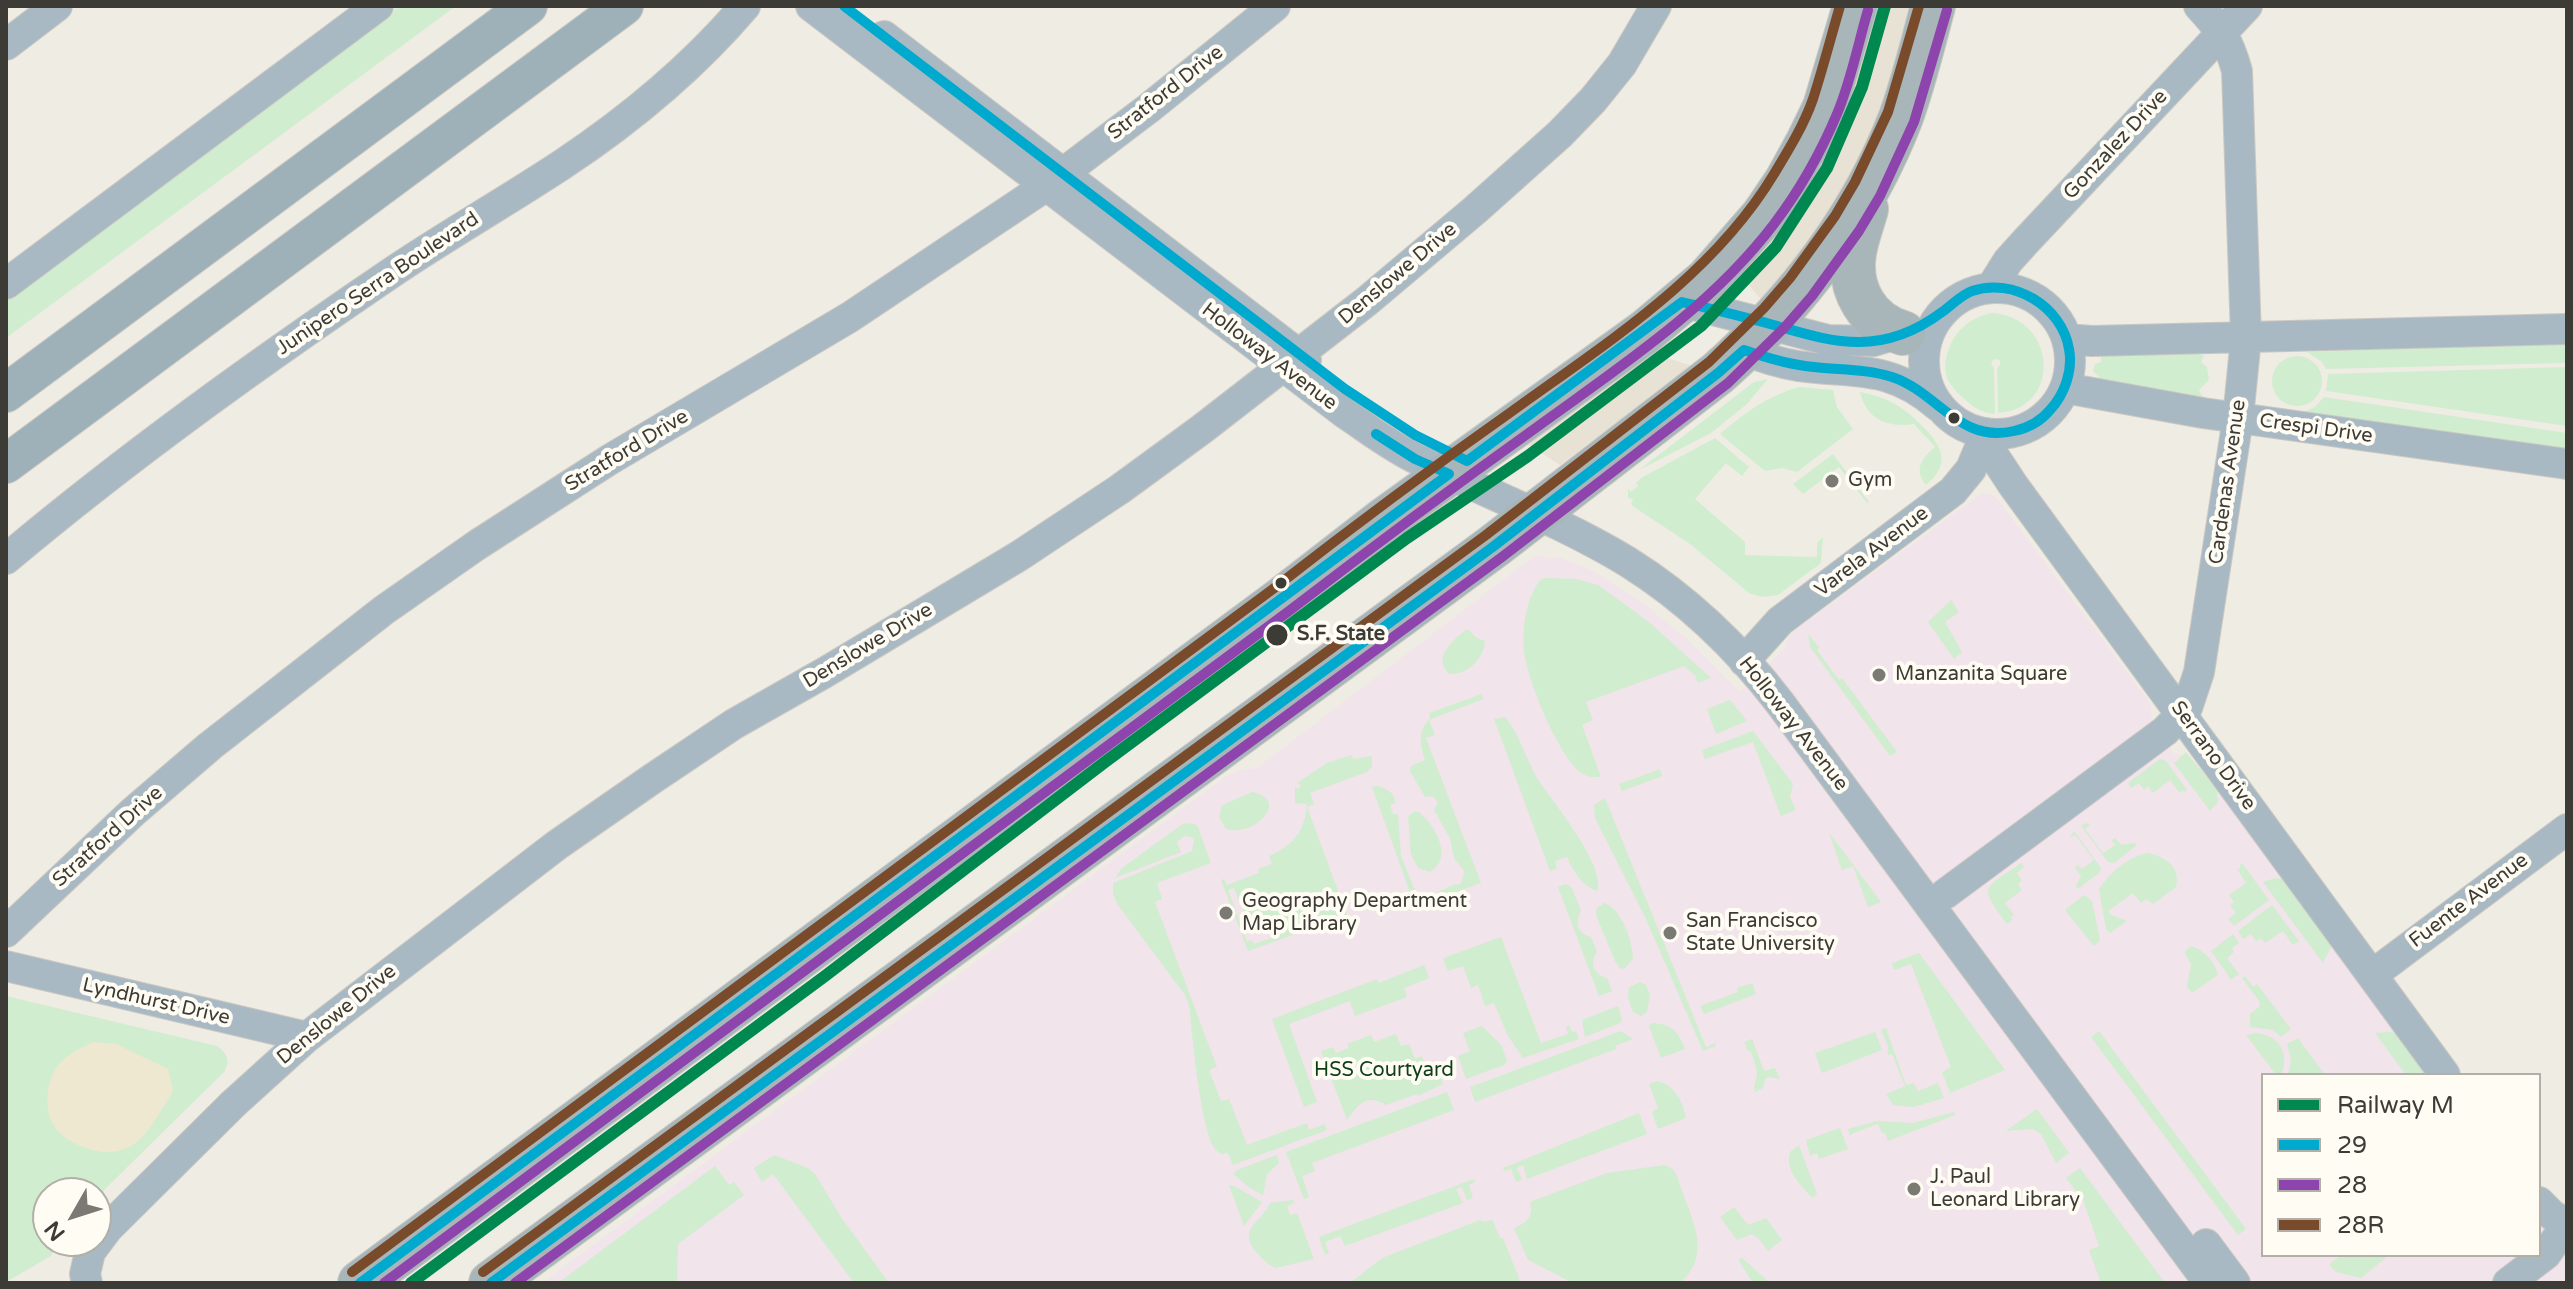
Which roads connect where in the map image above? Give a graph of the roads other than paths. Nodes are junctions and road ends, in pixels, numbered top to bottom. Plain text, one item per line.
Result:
1 (57, 6) edge
2 (378, 6) edge
3 (528, 6) edge
4 (624, 6) edge
5 (745, 6) edge
6 (811, 6) edge
7 (844, 6) edge
8 (1275, 6) edge
9 (1656, 6) edge
10 (1855, 6) edge
11 (1933, 6) edge
12 (2199, 6) edge
13 (2247, 6) edge
14 (2222, 31) junction
15 (6, 45) edge
16 (1877, 170) junction
17 (1055, 180) junction
18 (6, 284) edge
19 (1991, 288) junction
20 (1682, 302) junction
21 (1922, 324) junction
22 (2567, 329) edge
23 (1756, 337) junction
24 (2246, 338) junction
25 (2067, 339) junction
26 (1289, 360) junction
27 (2065, 388) junction
28 (6, 393) edge
29 (1945, 412) junction
30 (2238, 418) junction
31 (1987, 433) junction
32 (6, 464) edge
33 (2567, 464) edge
34 (1458, 468) junction
35 (1542, 508) junction
36 (6, 559) edge
37 (1751, 654) junction
38 (2183, 714) junction
39 (2567, 829) edge
40 (1945, 894) junction
41 (6, 932) edge
42 (6, 966) edge
43 (2372, 975) junction
44 (307, 1037) junction
45 (2444, 1073) edge
46 (2541, 1204) edge
47 (2567, 1224) edge
48 (87, 1283) edge
49 (360, 1283) edge
50 (491, 1283) edge
51 (2209, 1283) edge
52 (2235, 1283) edge
53 (2508, 1283) edge

1 - 15 street
2 - 18 street
3 - 28 main road
4 - 32 main road
5 - 36 street, Junipero Serra Boulevard
6 - 17 street, Holloway Avenue
7 - 17 street, Holloway Avenue
8 - 17 street, Stratford Drive
9 - 26 street, Denslowe Drive
10 - 20 highway
11 - 16 highway
12 - 14 street, Cardenas Avenue
13 - 14 street, Gonzalez Drive
14 - 19 street, Gonzalez Drive
14 - 24 street, Cardenas Avenue
16 - 21 highway
16 - 23 highway
17 - 26 street, Holloway Avenue
17 - 41 street, Stratford Drive
19 - 21 street
19 - 25 street
20 - 23 street
20 - 34 highway
21 - 23 street
21 - 29 street
22 - 24 street
23 - 29 street
23 - 35 highway
24 - 25 street
24 - 30 street, Cardenas Avenue
25 - 27 street
26 - 34 street, Holloway Avenue
26 - 44 street, Denslowe Drive
27 - 30 street, Crespi Drive
27 - 31 street
29 - 31 street
30 - 33 street, Crespi Drive
30 - 38 street, Cardenas Avenue
31 - 37 street, Varela Avenue
31 - 38 street, Serrano Drive
34 - 35 street, Holloway Avenue
34 - 49 highway
35 - 37 street, Holloway Avenue
35 - 50 highway
37 - 40 street, Holloway Avenue
37 - 51 street, Holloway Avenue
38 - 40 street, Cardenas Avenue
38 - 43 street, Serrano Drive
39 - 43 street, Fuente Avenue
40 - 52 street, Holloway Avenue
42 - 44 street, Lyndhurst Drive
43 - 45 street, Serrano Drive
44 - 48 street, Denslowe Drive
46 - 47 street
47 - 53 street

